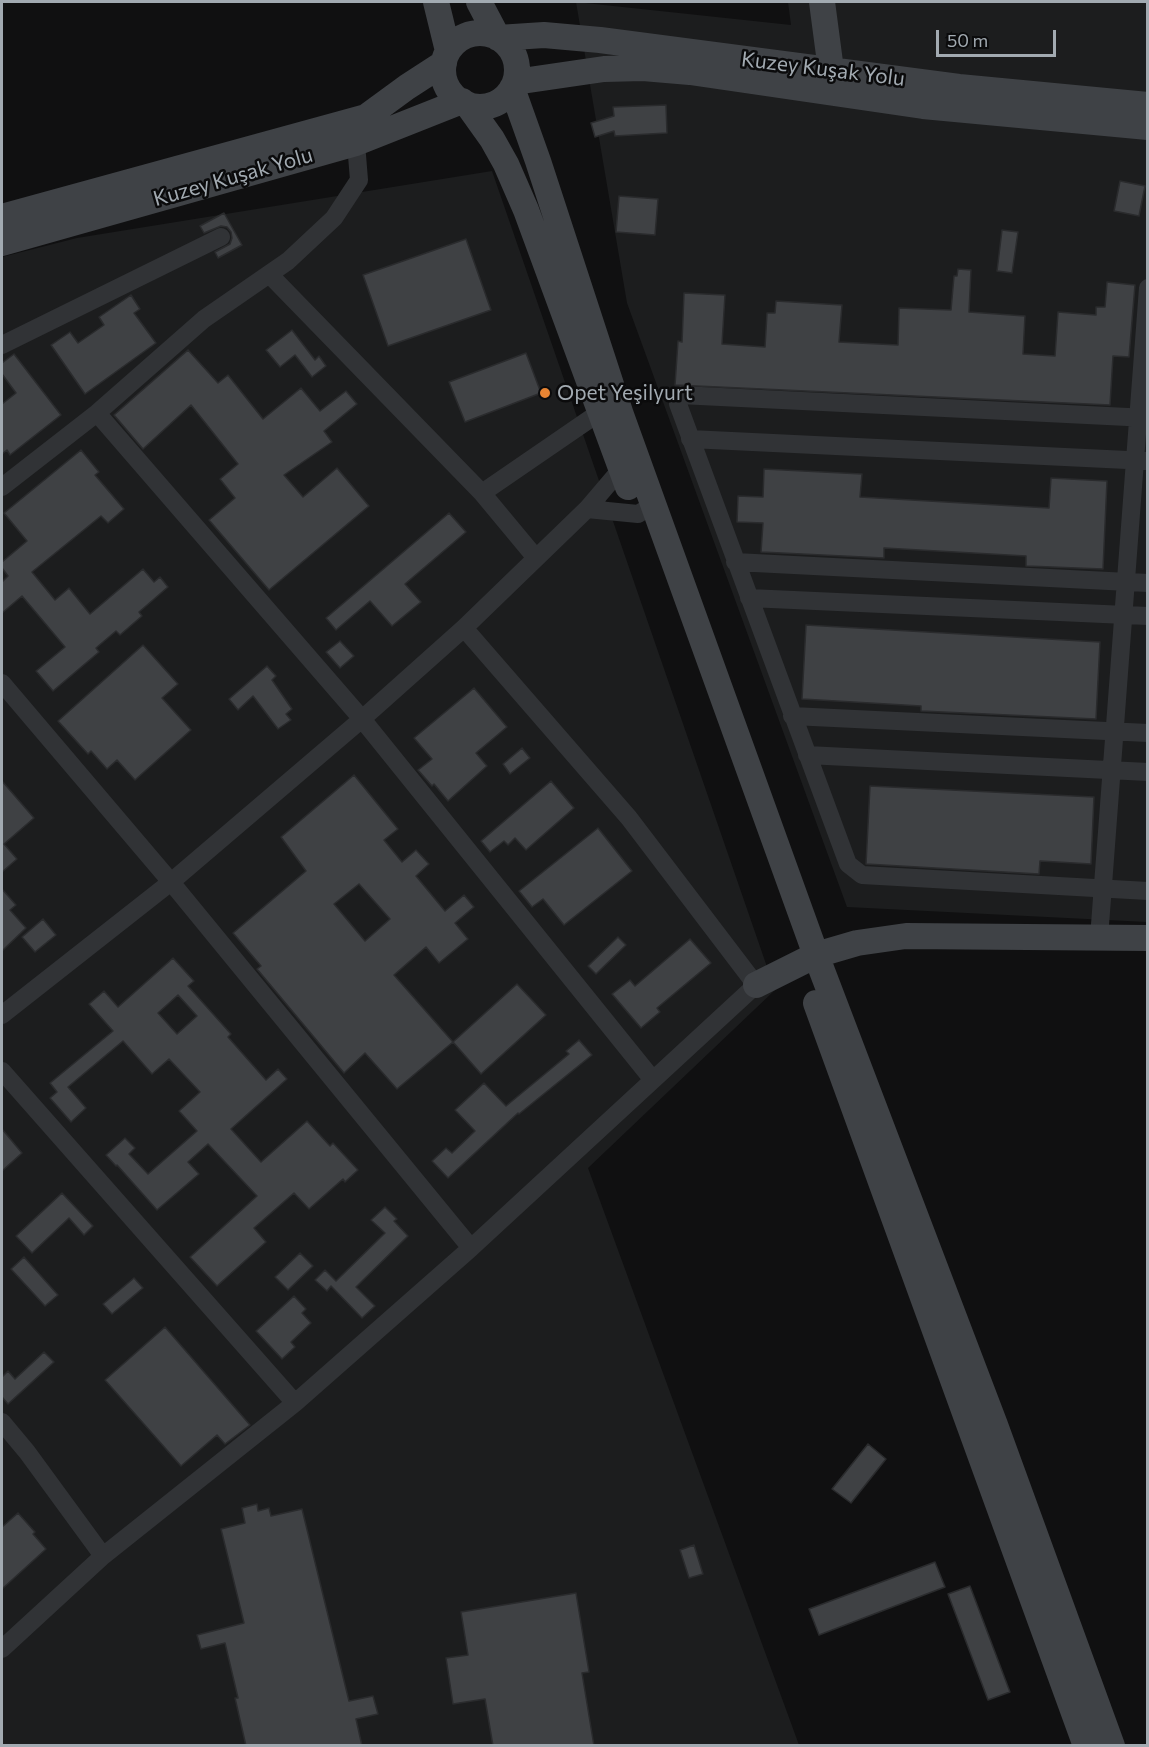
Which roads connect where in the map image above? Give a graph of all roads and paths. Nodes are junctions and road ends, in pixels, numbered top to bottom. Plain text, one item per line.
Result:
1 (436, 2) edge
2 (479, 2) edge
3 (822, 2) edge
4 (498, 38) junction
5 (446, 57) junction
6 (831, 70) junction
7 (513, 85) junction
8 (464, 103) junction
9 (1148, 105) edge
10 (1148, 127) edge
11 (356, 143) junction
12 (2, 217) edge
13 (221, 237) dead end
14 (2, 243) edge
15 (269, 274) junction
16 (1148, 288) edge
17 (2, 345) edge
18 (600, 412) junction
19 (97, 413) junction
20 (1143, 418) edge
21 (690, 439) junction
22 (1141, 460) edge
23 (628, 461) junction
24 (2, 487) edge
25 (482, 493) junction
26 (587, 508) junction
27 (645, 510) junction
28 (536, 558) junction
29 (735, 562) junction
30 (1126, 582) junction
31 (1148, 583) edge
32 (748, 598) junction
33 (1123, 615) junction
34 (1148, 616) edge
35 (464, 628) junction
36 (2, 683) edge
37 (792, 716) junction
38 (362, 719) junction
39 (1115, 731) junction
40 (1148, 733) edge
41 (807, 755) junction
42 (1112, 771) junction
43 (1148, 772) edge
44 (171, 882) junction
45 (1103, 889) junction
46 (1148, 891) edge
47 (1100, 938) junction
48 (1148, 938) edge
49 (808, 959) junction
50 (756, 985) junction
51 (2, 1015) edge
52 (2, 1071) edge
53 (653, 1080) junction
54 (471, 1248) junction
55 (295, 1403) junction
56 (2, 1422) edge
57 (103, 1556) junction
58 (2, 1649) edge
59 (1086, 1746) edge
60 (1112, 1746) edge

1 - 5 street
2 - 4 street
3 - 6 street
4 - 5 street
4 - 6 street, Kuzey Kuşak Yolu
4 - 7 street
5 - 8 street
5 - 12 street, Kuzey Kuşak Yolu
6 - 9 street, Kuzey Kuşak Yolu
7 - 8 street
7 - 10 street, Kuzey Kuşak Yolu
7 - 23 street
8 - 11 street, Kuzey Kuşak Yolu
8 - 18 street
11 - 14 street, Kuzey Kuşak Yolu
11 - 15 street
13 - 17 street
15 - 19 street
15 - 25 street
16 - 20 street
18 - 23 street
18 - 25 street
19 - 24 street
19 - 38 street
20 - 21 street
20 - 22 street
21 - 22 street
21 - 29 street
22 - 30 street
23 - 26 street
23 - 27 street
25 - 28 street
26 - 27 street
26 - 28 street
27 - 49 street
28 - 35 street
29 - 30 street
29 - 32 street
30 - 31 street
30 - 33 street
32 - 33 street
32 - 37 street
33 - 34 street
33 - 39 street
35 - 38 street
35 - 50 street
36 - 44 street
37 - 39 street
37 - 41 street
38 - 44 street
38 - 53 street
39 - 40 street
39 - 42 street
41 - 42 street
41 - 45 street
42 - 43 street
42 - 45 street
44 - 51 street
44 - 54 street
45 - 46 street
45 - 47 street
47 - 48 street
47 - 49 street
49 - 50 street
49 - 59 street
49 - 60 street
50 - 53 street
52 - 55 street
53 - 54 street
54 - 55 street
55 - 57 street
56 - 57 street
57 - 58 street

